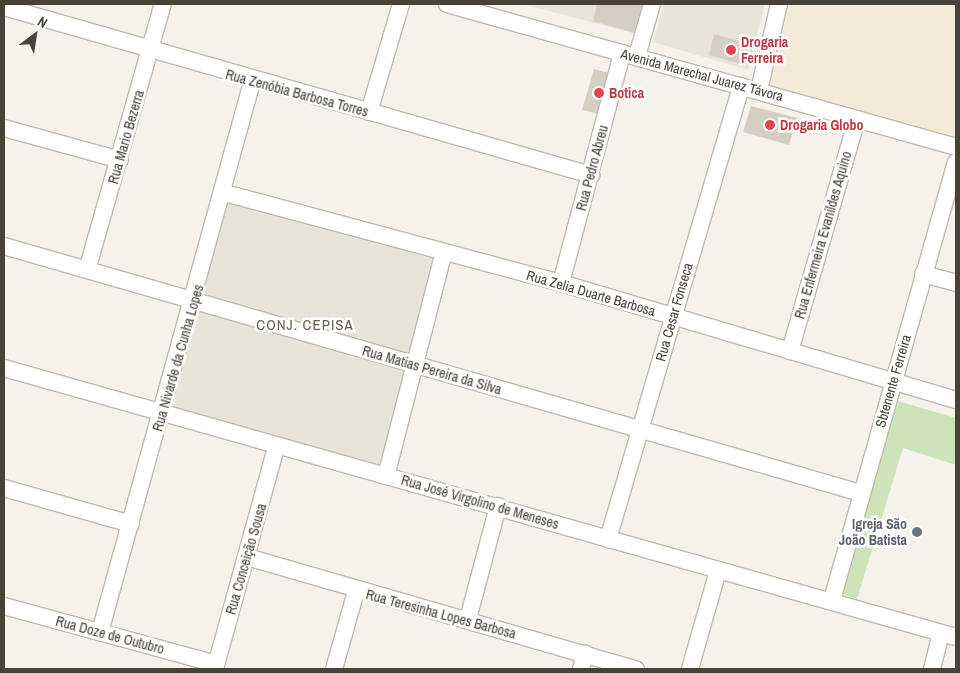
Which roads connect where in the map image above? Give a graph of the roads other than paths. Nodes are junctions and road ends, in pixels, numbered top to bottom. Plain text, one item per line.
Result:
1 (163, 4) edge
2 (401, 4) edge
3 (447, 4) edge
4 (652, 4) edge
5 (779, 4) edge
6 (4, 8) edge
7 (150, 52) junction
8 (629, 54) junction
9 (252, 82) junction
10 (741, 86) junction
11 (759, 90) junction
12 (369, 112) junction
13 (857, 119) junction
14 (4, 128) edge
15 (956, 148) edge
16 (120, 160) junction
17 (956, 162) edge
18 (591, 175) junction
19 (224, 193) junction
20 (4, 246) edge
21 (444, 252) junction
22 (87, 270) junction
23 (923, 274) junction
24 (561, 283) junction
25 (956, 283) edge
26 (194, 301) junction
27 (673, 316) junction
28 (790, 351) junction
29 (416, 365) junction
30 (4, 368) edge
31 (893, 382) junction
32 (956, 400) edge
33 (163, 412) junction
34 (641, 428) junction
35 (276, 448) junction
36 (386, 476) junction
37 (4, 488) edge
38 (861, 493) junction
39 (498, 506) junction
40 (131, 524) junction
41 (608, 539) junction
42 (247, 557) junction
43 (718, 571) junction
44 (356, 591) junction
45 (832, 600) junction
46 (4, 606) edge
47 (468, 619) junction
48 (100, 632) junction
49 (949, 635) edge
50 (583, 662) edge
51 (215, 667) edge
52 (334, 669) edge
53 (636, 669) edge
54 (690, 669) edge
55 (932, 669) edge

1 - 7 street, Rua Mario Bezerra
2 - 12 street
3 - 8 street, Avenida Marechal Juarez Távora
4 - 8 street, Rua Pedro Abreu
5 - 11 street
6 - 7 street, Rua Zenóbia Barbosa Torres
7 - 9 street, Rua Zenóbia Barbosa Torres
7 - 16 street, Rua Mario Bezerra
8 - 10 street, Avenida Marechal Juarez Távora
8 - 18 street, Rua Pedro Abreu
9 - 12 street, Rua Zenóbia Barbosa Torres
9 - 19 street, Rua Nivarde da Cunha Lopes
10 - 11 street, Avenida Marechal Juarez Távora
10 - 27 street, Rua Cesar Fonseca
11 - 13 street, Avenida Marechal Juarez Távora
12 - 18 street, Rua Zenóbia Barbosa Torres
13 - 15 street, Avenida Marechal Juarez Távora
13 - 28 street, Rua Enfermeira Evanildes Aquino
14 - 16 street
16 - 22 street, Rua Mario Bezerra
17 - 23 street, Sbtenente Ferreira
18 - 24 street, Rua Pedro Abreu
19 - 21 street, Rua Zelia Duarte Barbosa
19 - 26 street, Rua Nivarde da Cunha Lopes
20 - 22 street, Rua Matias Pereira da Silva
21 - 24 street, Rua Zelia Duarte Barbosa
21 - 29 street
22 - 26 street, Rua Matias Pereira da Silva
23 - 25 street
23 - 31 street, Sbtenente Ferreira
24 - 27 street, Rua Zelia Duarte Barbosa
26 - 29 street, Rua Matias Pereira da Silva
26 - 33 street, Rua Nivarde da Cunha Lopes
27 - 28 street, Rua Zelia Duarte Barbosa
27 - 34 street, Rua Cesar Fonseca
28 - 31 street, Rua Zelia Duarte Barbosa
29 - 34 street, Rua Matias Pereira da Silva
29 - 36 street
30 - 33 street, Rua José Virgolino de Meneses
31 - 32 street, Rua Zelia Duarte Barbosa
31 - 38 street, Sbtenente Ferreira
33 - 35 street, Rua José Virgolino de Meneses
33 - 40 street, Rua Nivarde da Cunha Lopes
34 - 38 street, Rua Matias Pereira da Silva
34 - 41 street, Rua Cesar Fonseca
35 - 36 street, Rua José Virgolino de Meneses
35 - 42 street, Rua Conceição Sousa
36 - 39 street, Rua José Virgolino de Meneses
37 - 40 street
38 - 45 street, Sbtenente Ferreira
39 - 41 street, Rua José Virgolino de Meneses
39 - 47 street
40 - 48 street, Rua Nivarde da Cunha Lopes
41 - 43 street, Rua José Virgolino de Meneses
42 - 44 street, Rua Teresinha Lopes Barbosa
42 - 51 street, Rua Conceição Sousa
43 - 45 street, Rua José Virgolino de Meneses
43 - 54 street
44 - 47 street, Rua Teresinha Lopes Barbosa
44 - 52 street
45 - 49 street, Rua José Virgolino de Meneses
46 - 48 street, Rua Doze de Outubro
47 - 50 street, Rua Teresinha Lopes Barbosa
48 - 51 street, Rua Doze de Outubro
49 - 55 street
50 - 53 street, Rua Teresinha Lopes Barbosa

